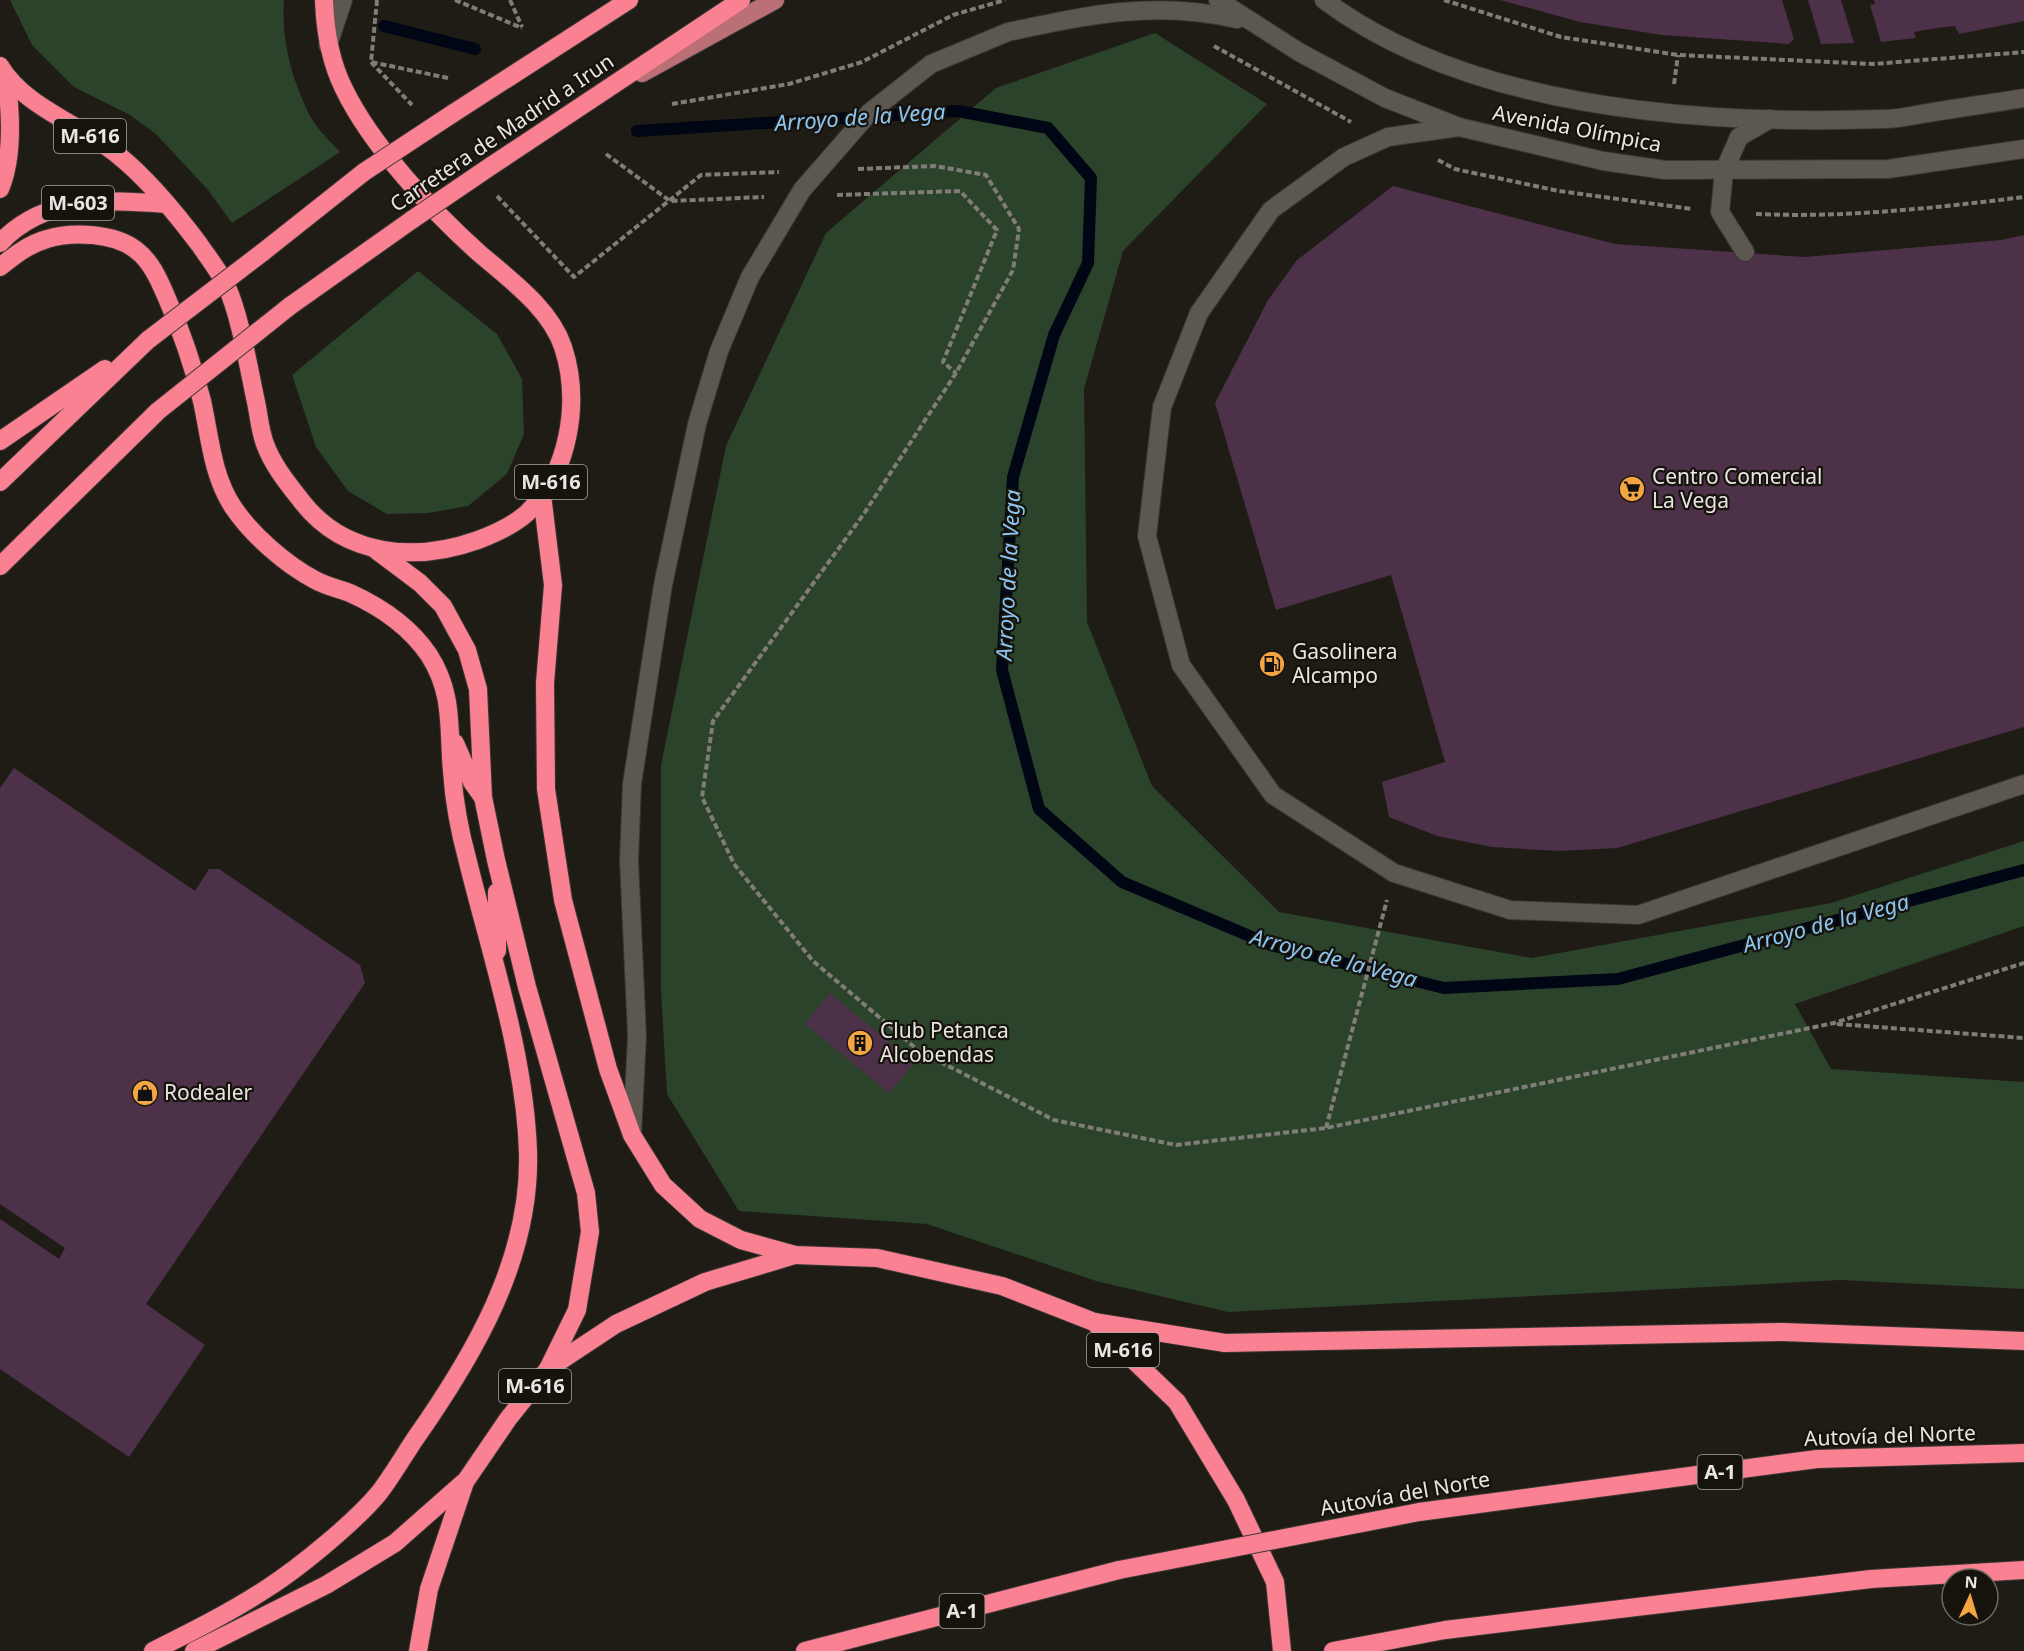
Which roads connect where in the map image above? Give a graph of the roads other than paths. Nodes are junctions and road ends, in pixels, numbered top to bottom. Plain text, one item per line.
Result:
1 (324, 0) edge
2 (343, 0) edge
3 (617, 0) edge
4 (629, 0) edge
5 (741, 0) edge
6 (775, 0) edge
7 (1218, 0) edge
8 (1328, 3) edge
9 (1253, 23) junction
10 (569, 36) junction
11 (328, 45) junction
12 (3, 71) edge
13 (603, 93) junction
14 (2024, 98) edge
15 (1772, 118) junction
16 (1459, 127) junction
17 (2024, 149) edge
18 (1724, 171) junction
19 (0, 189) edge
20 (167, 204) junction
21 (0, 243) edge
22 (1745, 252) dead end
23 (0, 267) edge
24 (148, 340) junction
25 (0, 441) edge
26 (0, 482) edge
27 (542, 495) junction
28 (375, 549) junction
29 (0, 567) edge
30 (450, 733) junction
31 (2024, 784) edge
32 (483, 797) junction
33 (496, 860) junction
34 (498, 978) junction
35 (632, 1135) junction
36 (795, 1255) junction
37 (1094, 1322) junction
38 (2024, 1341) edge
39 (548, 1369) junction
40 (2024, 1453) edge
41 (465, 1482) junction
42 (2024, 1570) edge
43 (153, 1651) edge
44 (194, 1651) edge
45 (418, 1651) edge
46 (806, 1651) edge
47 (1282, 1651) edge
48 (1333, 1651) edge

1 - 11 highway, M-616
2 - 11 street
3 - 10 main road
4 - 10 highway, Carretera de Madrid a Irun
5 - 13 highway, Carretera de Madrid a Irun
6 - 13 main road
7 - 9 street, Avenida Olímpica
8 - 15 street, Avenida Olímpica
9 - 16 street, Avenida Olímpica
9 - 35 street, bridge
10 - 24 highway, Carretera de Madrid a Irun, bridge
11 - 27 highway, M-616
12 - 19 highway
12 - 20 highway, M-616
13 - 29 highway, Carretera de Madrid a Irun, bridge
14 - 15 street, Avenida Olímpica
15 - 18 street
16 - 18 street, Avenida Olímpica
16 - 31 street
17 - 18 street, Avenida Olímpica
18 - 22 street
20 - 21 highway, M-603
20 - 28 highway, M-616
23 - 30 highway
24 - 25 highway
24 - 26 highway
27 - 28 highway, M-616
27 - 35 highway, M-616
28 - 32 highway, M-616
30 - 32 highway
30 - 34 highway
32 - 33 highway, M-616
33 - 34 highway
33 - 39 highway, M-616
34 - 43 highway
35 - 36 highway, M-616
36 - 37 highway, M-616
36 - 39 highway, M-616
37 - 38 highway
37 - 47 highway, M-616
39 - 41 highway, M-616
40 - 46 highway, Autovía del Norte / A-1, bridge
41 - 44 highway
41 - 45 highway, M-616
42 - 48 highway

